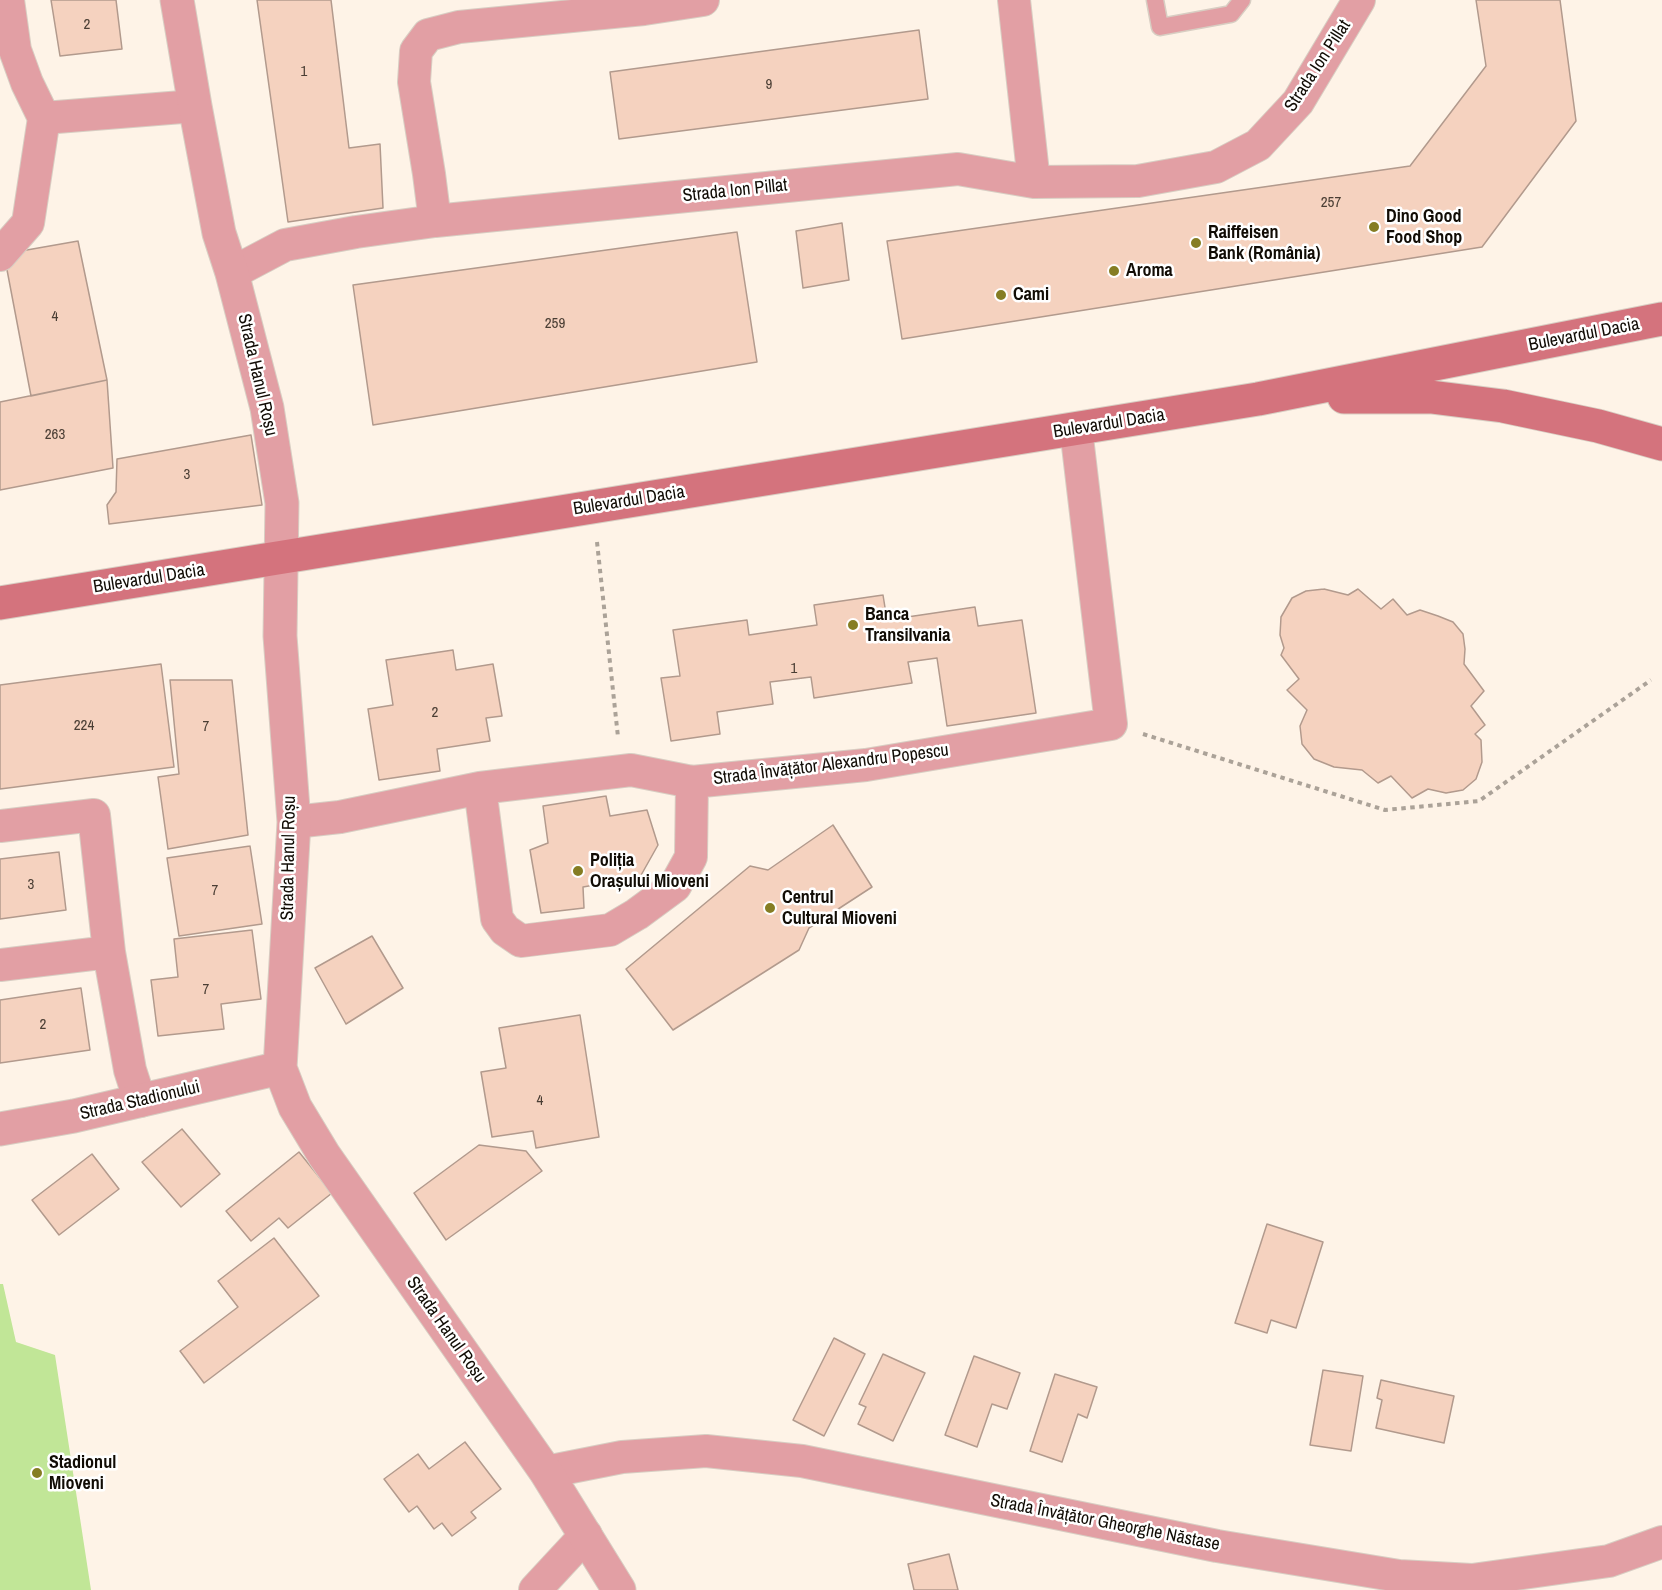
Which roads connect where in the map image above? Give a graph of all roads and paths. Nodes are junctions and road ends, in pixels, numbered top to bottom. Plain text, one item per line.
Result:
1 (8, 0) edge
2 (177, 0) edge
3 (703, 0) edge
4 (1014, 0) edge
5 (1155, 0) edge
6 (1242, 0) edge
7 (1359, 0) edge
8 (195, 106) junction
9 (44, 118) junction
10 (1034, 182) junction
11 (435, 221) junction
12 (0, 255) edge
13 (232, 273) junction
14 (1662, 319) edge
15 (1258, 399) junction
16 (1076, 429) junction
17 (1662, 444) edge
18 (593, 507) junction
19 (281, 558) junction
20 (0, 603) edge
21 (1651, 680) dead end
22 (1111, 724) junction
23 (621, 771) junction
24 (692, 782) junction
25 (480, 788) junction
26 (294, 822) junction
27 (0, 826) edge
28 (109, 952) junction
29 (0, 965) edge
30 (280, 1068) junction
31 (140, 1101) junction
32 (0, 1129) edge
33 (546, 1472) junction
34 (586, 1534) junction
35 (1662, 1542) edge
36 (535, 1590) edge
37 (619, 1590) edge

1 - 9 street
2 - 8 street, Strada Hanul Roșu
3 - 11 street
4 - 10 street
5 - 6 lane
7 - 10 street, Strada Ion Pillat
8 - 9 street
8 - 13 street, Strada Hanul Roșu
9 - 12 street
10 - 11 street, Strada Ion Pillat
11 - 13 street, Strada Ion Pillat
13 - 19 street, Strada Hanul Roșu
14 - 15 main road, Bulevardul Dacia
15 - 16 main road, Bulevardul Dacia
15 - 17 main road, Bulevardul Dacia
16 - 18 main road, Bulevardul Dacia
16 - 22 street
18 - 19 main road, Bulevardul Dacia
18 - 23 path
19 - 20 main road, Bulevardul Dacia
19 - 26 street, Strada Hanul Roșu
21 - 22 path
22 - 24 street, Strada Învățător Alexandru Popescu
23 - 24 street, Strada Învățător Alexandru Popescu
23 - 25 street, Strada Învățător Alexandru Popescu
24 - 25 street
25 - 26 street, Strada Învățător Alexandru Popescu
26 - 30 street, Strada Hanul Roșu
27 - 28 street
28 - 29 street
28 - 31 street
30 - 31 street, Strada Stadionului
30 - 33 street, Strada Hanul Roșu
31 - 32 street, Strada Stadionului
33 - 34 street, Strada Hanul Roșu
33 - 35 street, Strada Învățător Gheorghe Năstase
34 - 36 street
34 - 37 street, Strada Hanul Roșu

